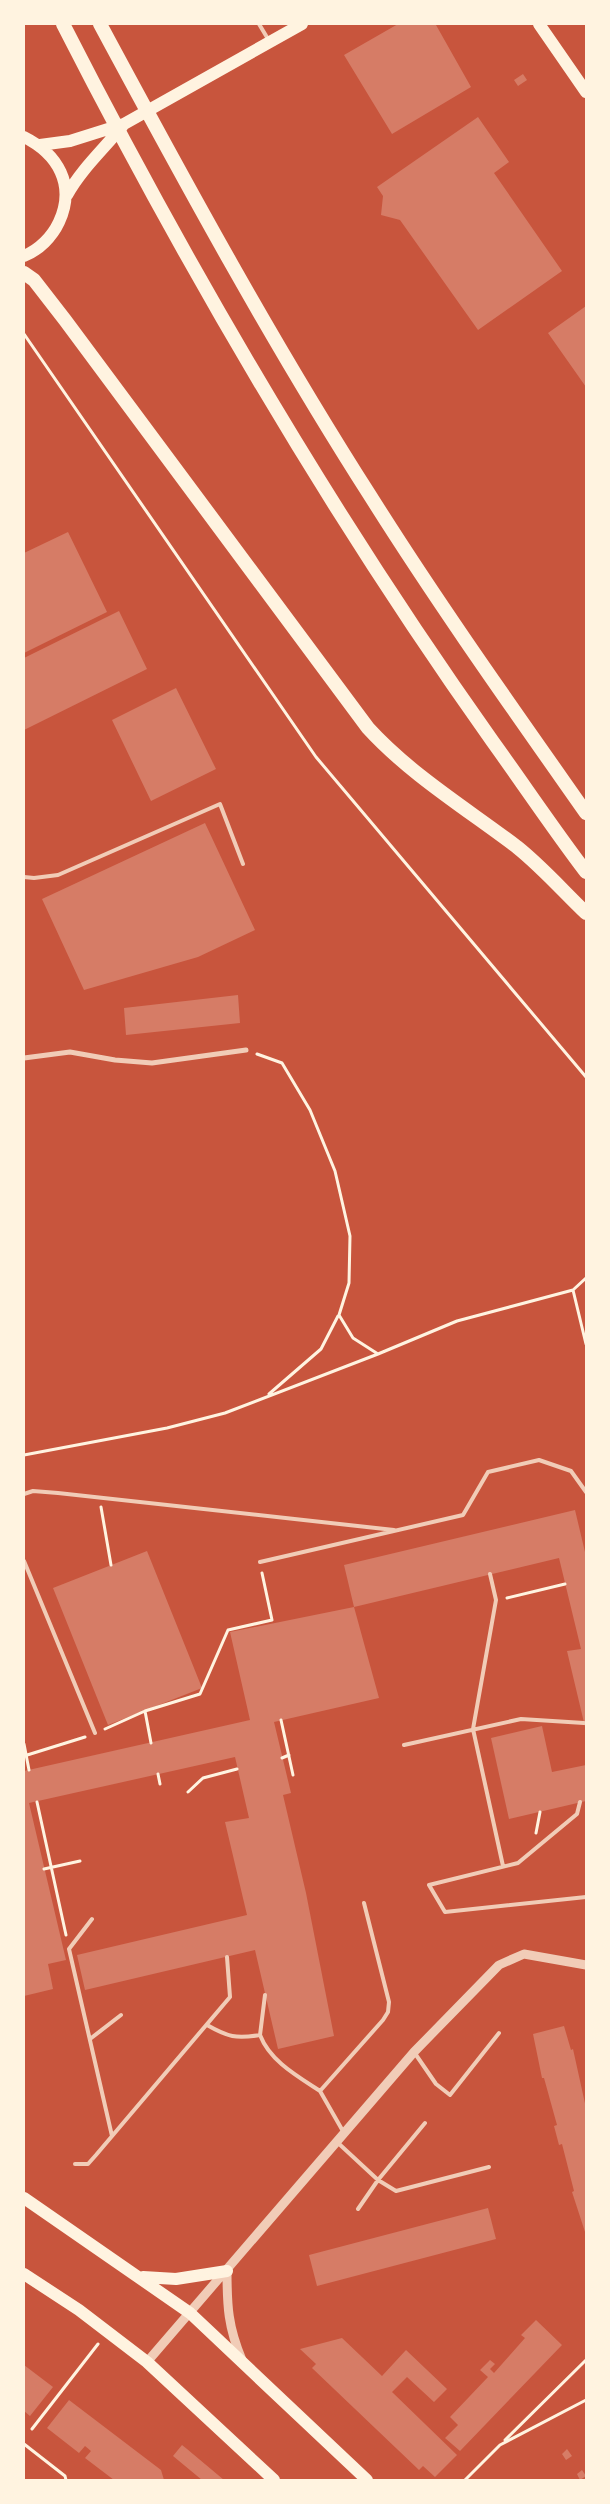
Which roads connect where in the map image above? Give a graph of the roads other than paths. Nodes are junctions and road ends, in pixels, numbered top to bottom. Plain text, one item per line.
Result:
1 (63, 24) edge
2 (100, 24) edge
3 (260, 24) edge
4 (302, 24) edge
5 (539, 24) edge
6 (270, 42) junction
7 (586, 92) edge
8 (124, 124) junction
9 (24, 137) edge
10 (40, 145) junction
11 (67, 195) junction
12 (24, 256) edge
13 (24, 273) edge
14 (586, 814) edge
15 (243, 864) dead end
16 (586, 872) edge
17 (24, 877) edge
18 (586, 912) edge
19 (246, 1050) road end
20 (24, 1058) edge
21 (586, 1492) edge
22 (24, 1494) edge
23 (394, 1530) junction
24 (24, 1561) edge
25 (260, 1562) road end
26 (490, 1574) dead end
27 (584, 1723) dead end
28 (473, 1729) junction
29 (96, 1734) road end
30 (404, 1745) dead end
31 (580, 1802) dead end
32 (503, 1866) junction
33 (586, 1897) edge
34 (364, 1903) dead end
35 (92, 1919) dead end
36 (227, 1957) dead end
37 (577, 1964) junction
38 (586, 1965) edge
39 (586, 1972) edge
40 (266, 1995) dead end
41 (121, 2015) dead end
42 (207, 2025) junction
43 (499, 2033) dead end
44 (260, 2035) junction
45 (90, 2039) junction
46 (414, 2052) junction
47 (320, 2091) junction
48 (425, 2123) dead end
49 (345, 2134) junction
50 (112, 2136) junction
51 (337, 2142) junction
52 (75, 2164) dead end
53 (489, 2167) dead end
54 (378, 2180) junction
55 (24, 2198) edge
56 (358, 2209) dead end
57 (227, 2271) junction
58 (24, 2274) edge
59 (139, 2276) junction
60 (190, 2313) junction
61 (147, 2362) junction
62 (242, 2362) junction
63 (274, 2480) edge
64 (367, 2480) edge

1 - 16 highway
2 - 14 highway
3 - 6 lane
4 - 6 main road
5 - 7 main road
6 - 8 main road
8 - 10 main road
8 - 11 main road
9 - 10 main road
10 - 11 main road
11 - 12 main road
13 - 18 highway
15 - 17 lane
19 - 20 street
21 - 23 lane
22 - 23 lane
23 - 25 lane
24 - 29 lane
26 - 28 lane
27 - 28 lane
28 - 30 lane
28 - 32 lane
31 - 32 lane
32 - 33 lane
34 - 47 lane
35 - 45 lane
36 - 42 lane
37 - 38 street
37 - 39 street
37 - 46 street
40 - 44 lane
41 - 45 lane
42 - 44 lane
42 - 50 lane
43 - 46 lane
44 - 47 lane
45 - 50 lane
46 - 49 street
47 - 49 lane
48 - 54 lane
49 - 51 street
50 - 52 lane
51 - 54 lane
51 - 57 street
53 - 54 lane
54 - 56 lane
55 - 59 main road
57 - 59 main road
57 - 60 street
57 - 62 street
58 - 61 main road
59 - 60 main road
60 - 61 street
60 - 62 main road
61 - 63 main road
62 - 64 main road

